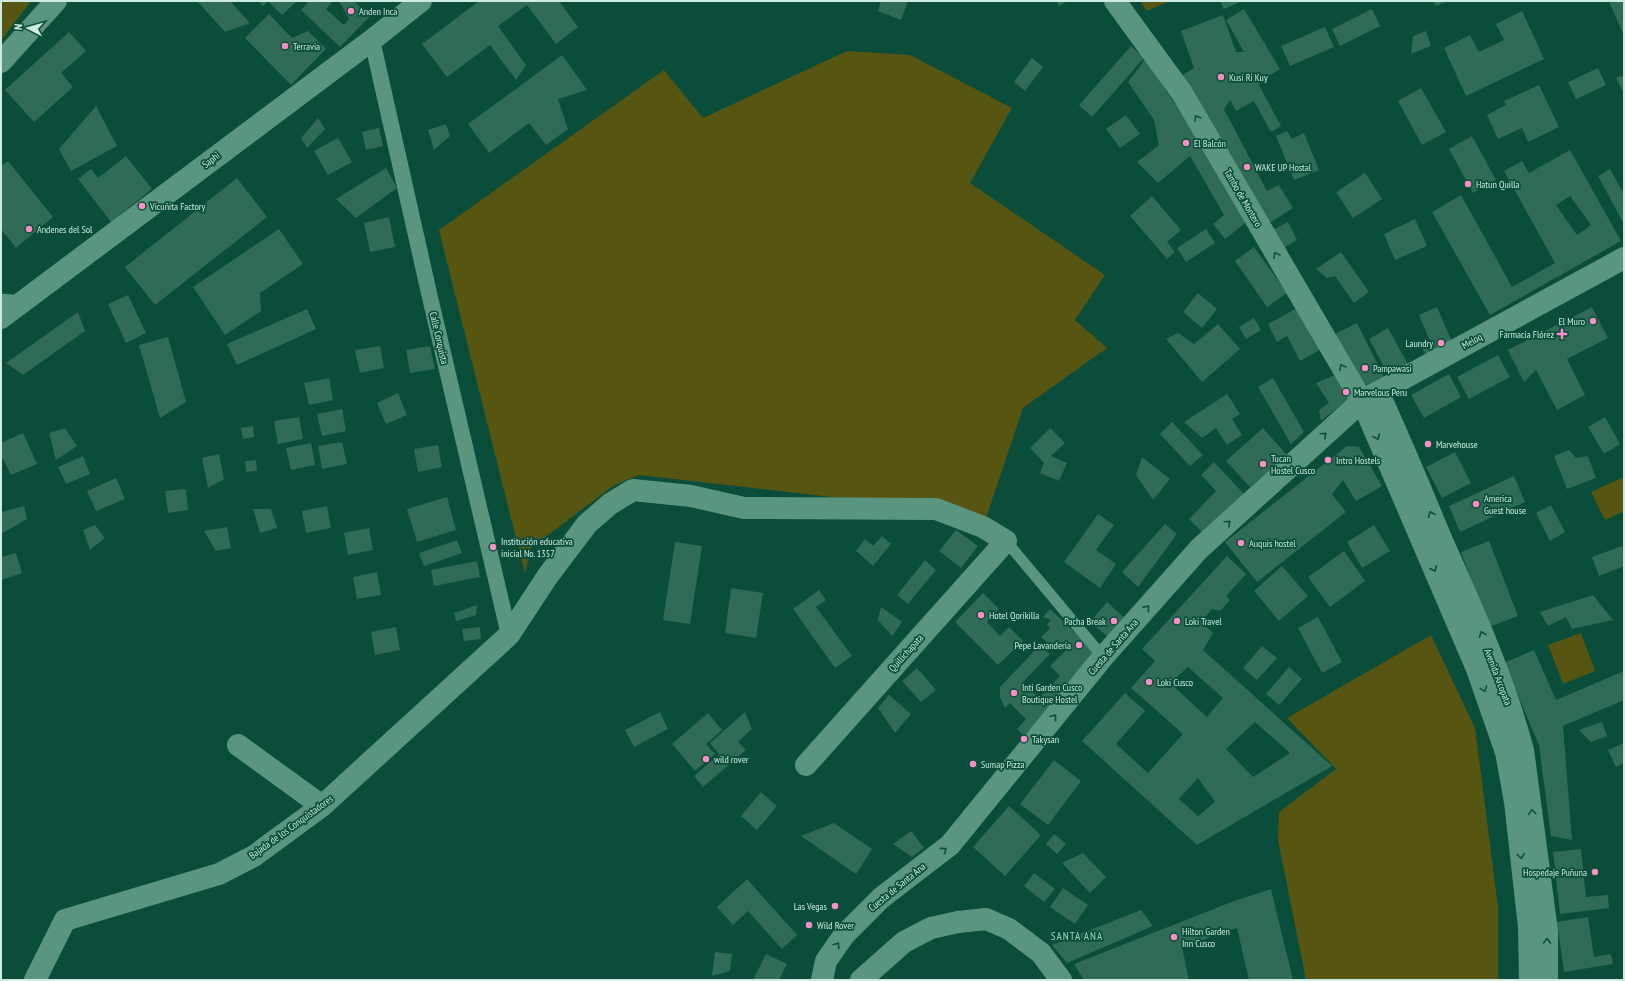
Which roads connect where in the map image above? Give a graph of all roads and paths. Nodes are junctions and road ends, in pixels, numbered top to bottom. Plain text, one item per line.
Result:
1 (56, 1) edge
2 (421, 1) edge
3 (1115, 1) edge
4 (372, 40) junction
5 (1, 62) edge
6 (1624, 258) edge
7 (1, 299) edge
8 (23, 302) junction
9 (1, 318) edge
10 (1370, 396) junction
11 (1006, 541) junction
12 (509, 635) junction
13 (1103, 657) junction
14 (238, 745) dead end
15 (806, 765) dead end
16 (322, 806) junction
17 (864, 977) edge
18 (35, 980) edge
19 (822, 980) edge
20 (1061, 980) edge
21 (1530, 980) edge
22 (1547, 980) edge

1 - 5 street
2 - 4 street, Saphi
10 -> 3 street, Tambo de Montero
4 - 8 street, Saphi
4 - 12 street, Calle Conquista
6 - 10 street, Meloq
7 - 8 lane
8 - 9 street, Saphi
13 -> 10 street, Cuesta de Santa Ana
10 -> 21 street, Avenida Arcopata
22 -> 10 street, Avenida Arcopata
11 - 12 street, Bajada de los Conquistadores
11 - 13 lane
11 - 15 street, Quillichapata
12 - 16 street, Bajada de los Conquistadores
19 -> 13 street, Cuesta de Santa Ana
14 - 16 street
16 - 18 street, Bajada de los Conquistadores
17 - 20 street

